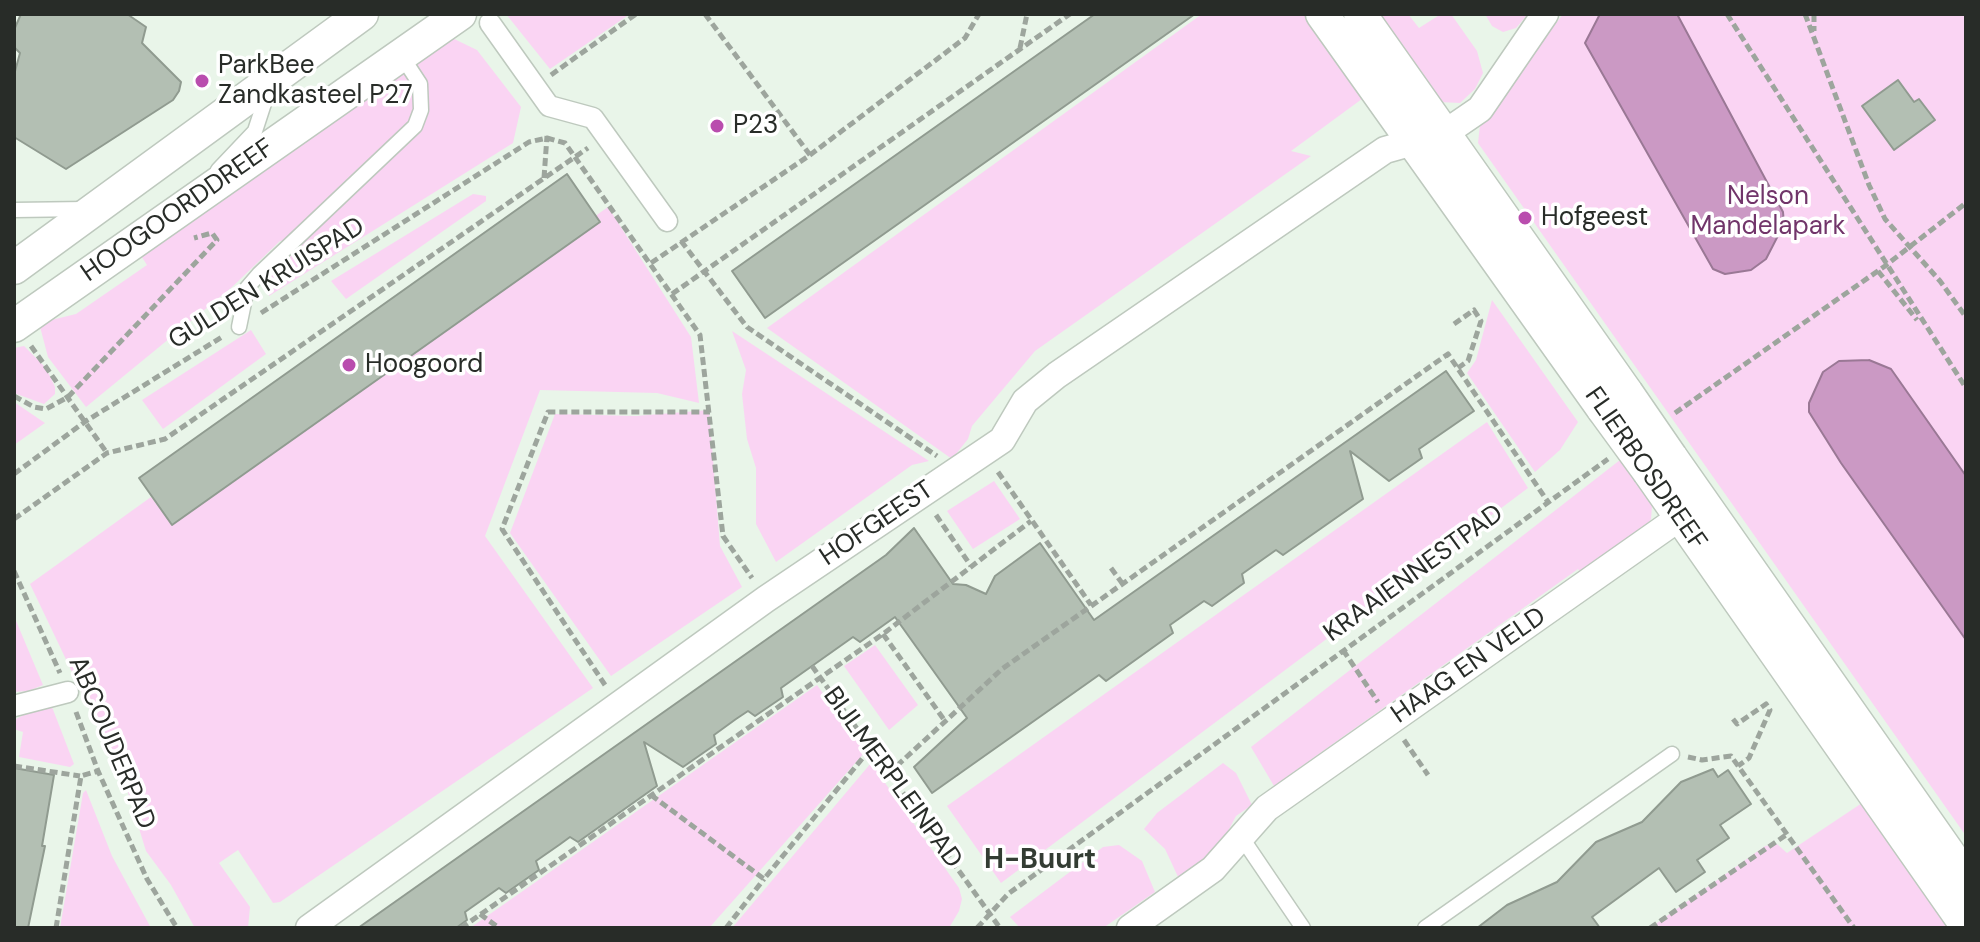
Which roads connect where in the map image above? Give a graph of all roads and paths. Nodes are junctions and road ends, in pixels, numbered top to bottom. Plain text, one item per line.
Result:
1 (362, 14) edge
2 (636, 14) edge
3 (705, 14) edge
4 (979, 14) edge
5 (1027, 14) edge
6 (1070, 14) edge
7 (1322, 14) edge
8 (1360, 14) edge
9 (1545, 14) edge
10 (1727, 14) edge
11 (1805, 14) edge
12 (1814, 14) edge
13 (475, 18) edge
14 (1814, 36) junction
15 (1020, 48) junction
16 (401, 55) junction
17 (272, 78) junction
18 (534, 87) junction
19 (549, 106) junction
20 (1445, 133) junction
21 (606, 136) junction
22 (547, 138) junction
23 (1413, 143) junction
24 (810, 155) junction
25 (576, 157) junction
26 (544, 179) junction
27 (198, 196) junction
28 (1966, 203) edge
29 (94, 209) junction
30 (14, 210) edge
31 (667, 221) joint
32 (191, 239) dead end
33 (681, 241) junction
34 (1910, 246) junction
35 (651, 263) junction
36 (1885, 266) junction
37 (14, 268) edge
38 (1878, 271) junction
39 (705, 272) junction
40 (672, 294) junction
41 (1966, 317) edge
42 (1454, 324) dead end
43 (239, 327) junction
44 (22, 328) edge
45 (1458, 368) junction
46 (1966, 390) edge
47 (14, 396) edge
48 (68, 397) junction
49 (1615, 401) junction
50 (710, 412) junction
51 (1664, 420) dead end
52 (86, 421) junction
53 (984, 451) junction
54 (1618, 451) dead end
55 (107, 453) junction
56 (958, 470) junction
57 (14, 474) edge
58 (922, 494) junction
59 (1548, 502) junction
60 (1691, 510) junction
61 (14, 519) edge
62 (1031, 521) junction
63 (971, 566) junction
64 (1111, 568) dead end
65 (14, 571) edge
66 (1122, 583) junction
67 (766, 599) junction
68 (1091, 605) junction
69 (883, 634) junction
70 (812, 666) dead end
71 (820, 677) junction
72 (68, 692) junction
73 (619, 705) junction
74 (14, 706) edge
75 (1733, 719) dead end
76 (945, 722) junction
77 (870, 749) junction
78 (1672, 754) joint
79 (14, 766) edge
80 (1738, 766) junction
81 (98, 771) junction
82 (888, 774) junction
83 (81, 776) junction
84 (651, 795) junction
85 (1786, 835) junction
86 (1242, 838) junction
87 (1966, 878) edge
88 (764, 879) junction
89 (480, 914) junction
90 (990, 914) junction
91 (1966, 925) edge
92 (56, 928) edge
93 (177, 928) edge
94 (309, 928) edge
95 (461, 928) edge
96 (499, 928) edge
97 (726, 928) edge
98 (977, 928) edge
99 (1000, 928) edge
100 (1130, 928) edge
101 (1303, 928) edge
102 (1425, 928) edge
103 (1650, 928) edge
104 (1854, 928) edge

1 - 17 street, HOOGOORDDREEF
2 - 18 path
3 - 24 path
4 - 24 path
5 - 15 path
6 - 15 path
7 - 23 street, FLIERBOSDREEF
8 - 20 street, FLIERBOSDREEF
9 - 20 street
10 - 36 path
11 - 14 path
12 - 14 path
13 - 16 street, HOOGOORDDREEF
13 - 18 street
14 - 34 path
15 - 39 path
16 - 27 street, HOOGOORDDREEF
16 - 43 lane
17 - 27 lane
17 - 29 street, HOOGOORDDREEF
18 - 19 street
19 - 21 street
19 - 22 path
20 - 23 street, HOFGEEST
20 - 49 street, FLIERBOSDREEF
21 - 25 path
21 - 31 street
22 - 25 path
22 - 26 path
22 - 43 path, GULDEN KRUISPAD
23 - 49 street, FLIERBOSDREEF
23 - 53 street, HOFGEEST
24 - 33 path
25 - 26 path
25 - 35 path
26 - 55 path
27 - 44 street, HOOGOORDDREEF
28 - 34 path
29 - 30 lane
29 - 37 street, HOOGOORDDREEF
31 - 33 path
32 - 48 path
33 - 35 path
33 - 39 path
34 - 36 path
34 - 41 path
35 - 40 path
36 - 38 path
36 - 46 path
38 - 46 path
38 - 51 path
39 - 40 path
39 - 56 path
40 - 50 path
42 - 45 path
43 - 52 path, GULDEN KRUISPAD
44 - 48 path
45 - 59 path
45 - 66 path
47 - 48 path
48 - 52 path
49 - 60 street, FLIERBOSDREEF, bridge
50 - 67 path
50 - 73 path
52 - 55 path
52 - 57 path, GULDEN KRUISPAD
53 - 56 street, HOFGEEST
53 - 62 path
54 - 59 path, KRAAIENNESTPAD
55 - 61 path
56 - 58 street, HOFGEEST
58 - 63 path
58 - 67 street, HOFGEEST
59 - 90 path, KRAAIENNESTPAD
60 - 86 street, HAAG EN VELD
60 - 87 street, FLIERBOSDREEF
60 - 91 street, FLIERBOSDREEF
62 - 63 path
62 - 68 path
63 - 69 path
64 - 66 path
65 - 72 path, ABCOUDERPAD
66 - 68 path
67 - 73 street, HOFGEEST
68 - 76 path
69 - 71 path
69 - 76 path
70 - 71 path, BIJLMERPLEINPAD
71 - 77 path, BIJLMERPLEINPAD
71 - 84 path
72 - 74 street
72 - 81 path, ABCOUDERPAD
73 - 94 street, HOFGEEST
75 - 80 path
76 - 82 path
77 - 82 path, BIJLMERPLEINPAD
77 - 88 path
78 - 80 path
78 - 102 lane
79 - 83 path
80 - 85 path
81 - 83 path
81 - 93 path, ABCOUDERPAD
82 - 90 path, BIJLMERPLEINPAD
83 - 92 path
84 - 88 path
84 - 89 path
85 - 103 path
85 - 104 path
86 - 100 street, HAAG EN VELD
86 - 101 lane
88 - 97 path
89 - 95 path
89 - 96 path
90 - 98 path, KRAAIENNESTPAD
90 - 99 path, BIJLMERPLEINPAD

